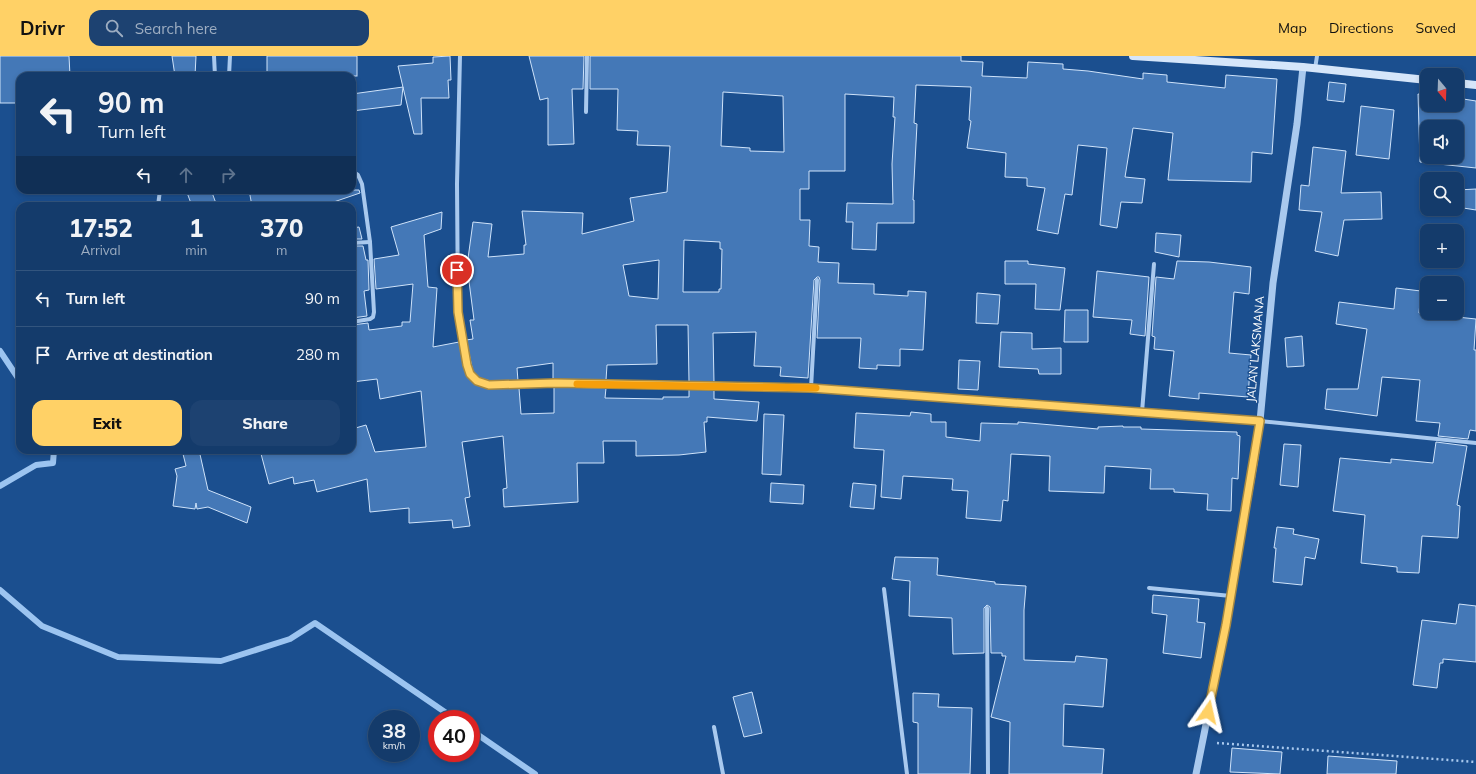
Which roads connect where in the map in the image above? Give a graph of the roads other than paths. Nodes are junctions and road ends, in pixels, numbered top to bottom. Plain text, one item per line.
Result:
1 (214, 56) edge
2 (230, 56) edge
3 (460, 56) edge
4 (587, 56) edge
5 (1133, 56) edge
6 (1317, 56) edge
7 (1303, 67) junction
8 (1315, 69) junction
9 (215, 72) edge
10 (229, 72) edge
11 (1420, 79) edge
12 (1464, 84) edge
13 (1476, 85) edge
14 (586, 112) dead end
15 (356, 174) edge
16 (370, 242) junction
17 (356, 243) edge
18 (1154, 264) dead end
19 (817, 280) dead end
20 (356, 321) edge
21 (811, 388) junction
22 (1142, 412) junction
23 (1260, 421) junction
24 (1476, 442) edge
25 (1149, 588) dead end
26 (884, 589) dead end
27 (1232, 596) junction
28 (987, 608) dead end
29 (714, 728) dead end
30 (723, 774) edge
31 (907, 774) edge
32 (988, 774) edge
33 (1196, 774) edge

1 - 9 street
2 - 10 street
3 - 21 street
4 - 14 street
5 - 7 main road
6 - 8 street
7 - 8 main road
7 - 23 street, JALAN LAKSMANA
8 - 11 main road
12 - 13 main road
15 - 16 street
16 - 17 street
16 - 20 street
18 - 22 street
19 - 21 street
21 - 22 street
22 - 23 street
23 - 24 street
23 - 27 street, JALAN LAKSMANA
25 - 27 street
26 - 31 street
27 - 33 street, JALAN LAKSMANA
28 - 32 street
29 - 30 street

